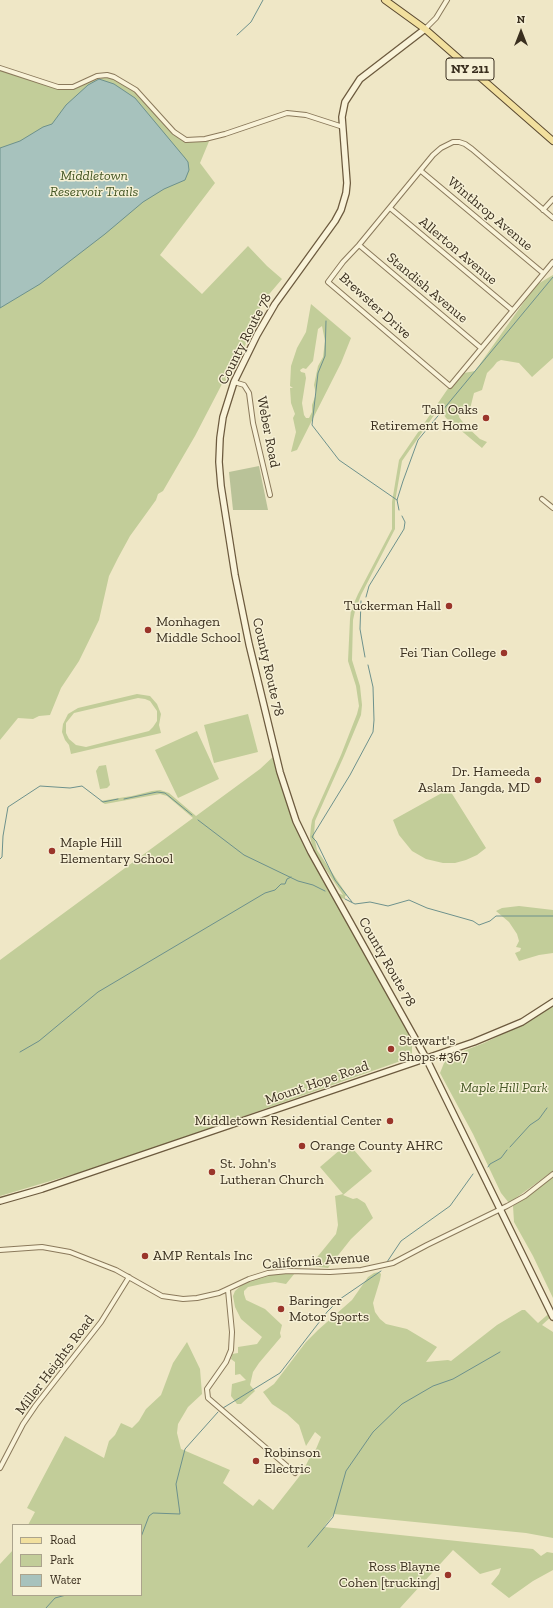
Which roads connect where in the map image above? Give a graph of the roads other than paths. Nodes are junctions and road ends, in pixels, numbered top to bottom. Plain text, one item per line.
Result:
1 (385, 0) edge
2 (447, 0) edge
3 (425, 29) junction
4 (0, 68) edge
5 (343, 127) junction
6 (553, 141) edge
7 (422, 171) junction
8 (553, 199) edge
9 (390, 208) junction
10 (543, 210) junction
11 (553, 218) edge
12 (359, 245) junction
13 (553, 262) edge
14 (543, 273) junction
15 (512, 310) junction
16 (481, 348) junction
17 (234, 382) junction
18 (270, 495) dead end
19 (542, 499) dead end
20 (553, 508) edge
21 (553, 1002) edge
22 (426, 1058) junction
23 (553, 1174) edge
24 (0, 1201) edge
25 (501, 1209) junction
26 (0, 1250) edge
27 (129, 1277) junction
28 (228, 1290) junction
29 (553, 1316) edge
30 (0, 1468) edge
31 (295, 1473) dead end

1 - 3 main road, NY 211
2 - 3 street
3 - 5 street, County Route 78
3 - 6 main road, NY 211
4 - 5 street
5 - 17 street, County Route 78
7 - 9 street, Brewster Drive
7 - 10 street, Brewster Drive
7 - 14 street, Winthrop Avenue
8 - 10 street
9 - 12 street, Brewster Drive
9 - 15 street, Allerton Avenue
10 - 11 street, Brewster Drive
12 - 16 street, Standish Avenue
12 - 16 street, Brewster Drive
13 - 14 street, Brewster Drive
14 - 15 street, Brewster Drive
15 - 16 street, Brewster Drive
17 - 18 street, Weber Road
17 - 22 street, County Route 78
19 - 20 street
21 - 22 street, Mount Hope Road
22 - 24 street, Mount Hope Road
22 - 25 street, County Route 78
23 - 25 street, California Avenue
25 - 28 street, California Avenue
25 - 29 street, County Route 78
26 - 27 street, California Avenue
27 - 28 street, California Avenue
27 - 30 street, Miller Heights Road
28 - 31 street

